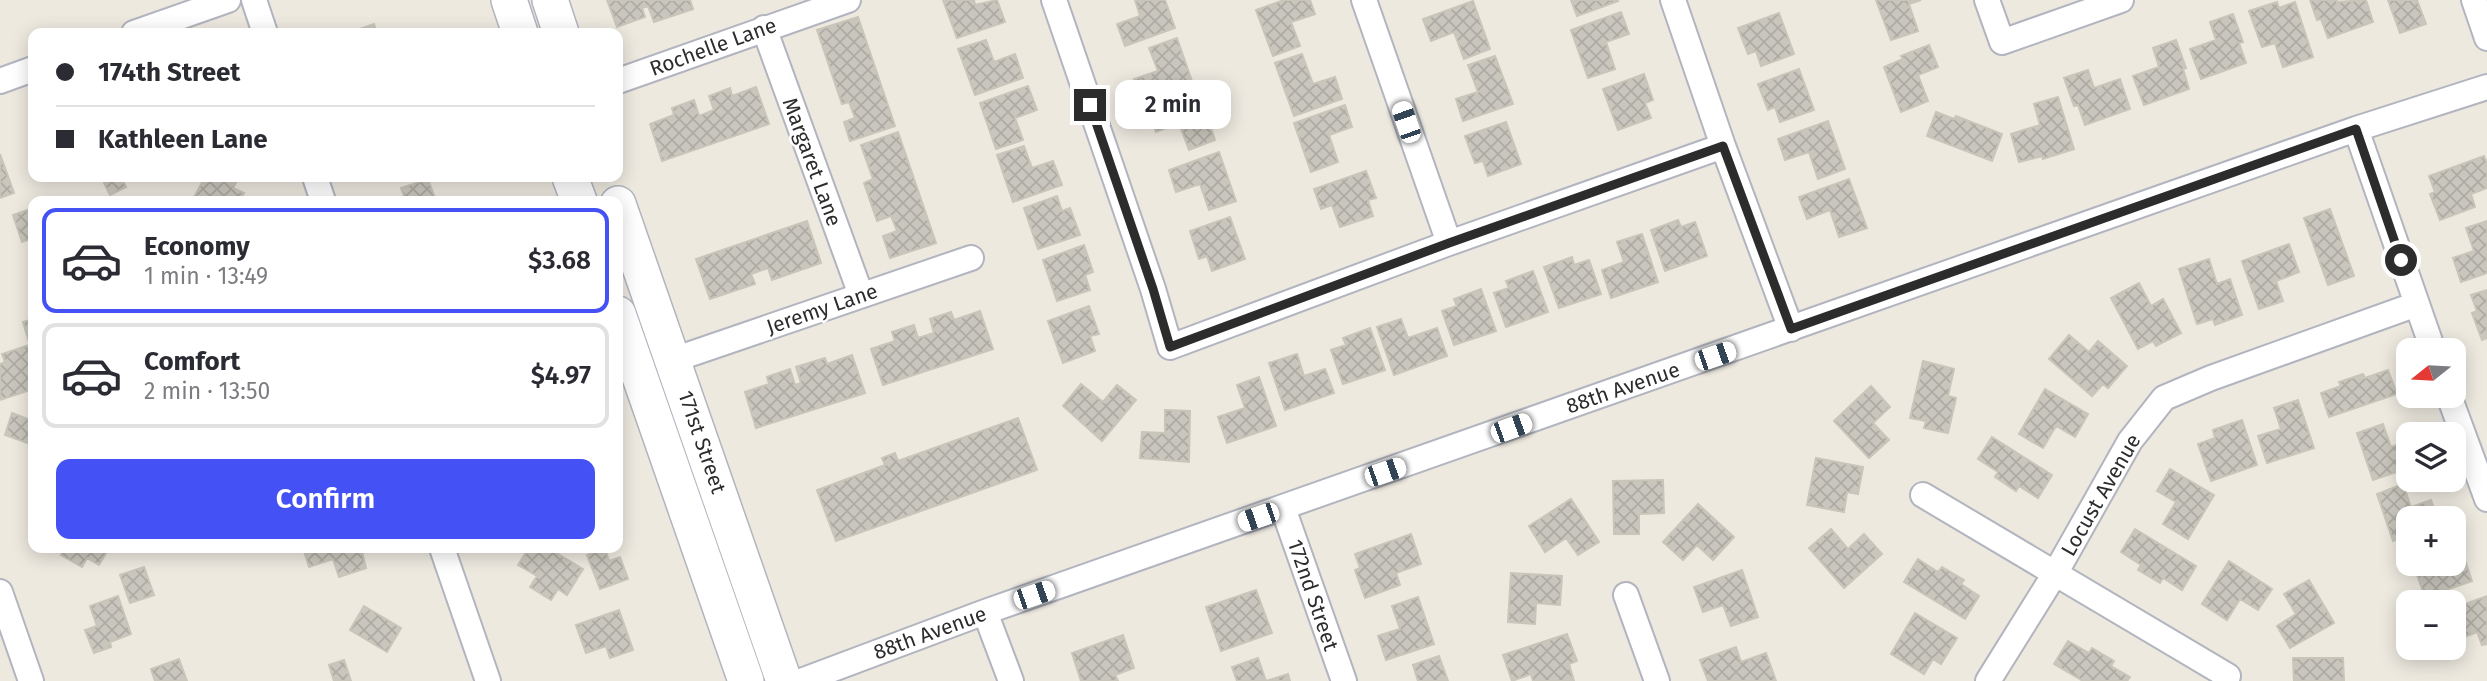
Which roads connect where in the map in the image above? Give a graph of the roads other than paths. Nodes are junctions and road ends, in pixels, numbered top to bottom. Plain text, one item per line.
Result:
1 (228, 0) edge
2 (254, 0) edge
3 (509, 0) edge
4 (550, 0) edge
5 (848, 0) edge
6 (1054, 0) edge
7 (1364, 0) edge
8 (1673, 0) edge
9 (1987, 0) edge
10 (2121, 0) edge
11 (2474, 0) edge
12 (148, 28) edge
13 (263, 28) edge
14 (518, 28) edge
15 (559, 28) edge
16 (764, 28) junction
17 (2487, 38) edge
18 (28, 71) edge
19 (623, 79) edge
20 (0, 80) edge
21 (2487, 87) edge
22 (2356, 129) junction
23 (1723, 146) junction
24 (623, 219) edge
25 (1449, 243) junction
26 (971, 258) dead end
27 (861, 295) junction
28 (2417, 304) junction
29 (623, 328) edge
30 (1791, 329) junction
31 (2429, 338) edge
32 (673, 360) junction
33 (2453, 408) edge
34 (1923, 495) dead end
35 (2487, 499) edge
36 (1283, 508) junction
37 (444, 553) edge
38 (2056, 572) junction
39 (0, 592) edge
40 (1626, 595) dead end
41 (985, 612) junction
42 (2228, 676) dead end
43 (31, 681) edge
44 (488, 681) edge
45 (746, 681) edge
46 (784, 681) edge
47 (801, 681) edge
48 (1011, 681) edge
49 (1343, 681) edge
50 (1657, 681) edge
51 (1988, 681) edge

1 - 12 street
2 - 13 street
3 - 14 street
4 - 15 street
5 - 16 street, Rochelle Lane
6 - 25 street
7 - 25 street
8 - 23 street
9 - 10 street
11 - 17 street
16 - 19 street, Rochelle Lane
16 - 27 street, Margaret Lane
18 - 20 street
21 - 22 street, 88th Avenue
22 - 28 street
22 - 30 street, 88th Avenue
23 - 25 street
23 - 30 street
24 - 32 street, 171st Street
26 - 27 street, Jeremy Lane
27 - 32 street, Jeremy Lane
28 - 31 street
28 - 38 street, Locust Avenue
29 - 45 street, 171st Street
30 - 36 street, 88th Avenue
32 - 46 street, 171st Street
33 - 35 street
34 - 38 street
36 - 41 street, 88th Avenue
36 - 49 street, 172nd Street
37 - 44 street
38 - 42 street
38 - 51 street, Locust Avenue
39 - 43 street
40 - 50 street
41 - 47 street, 88th Avenue
41 - 48 street

